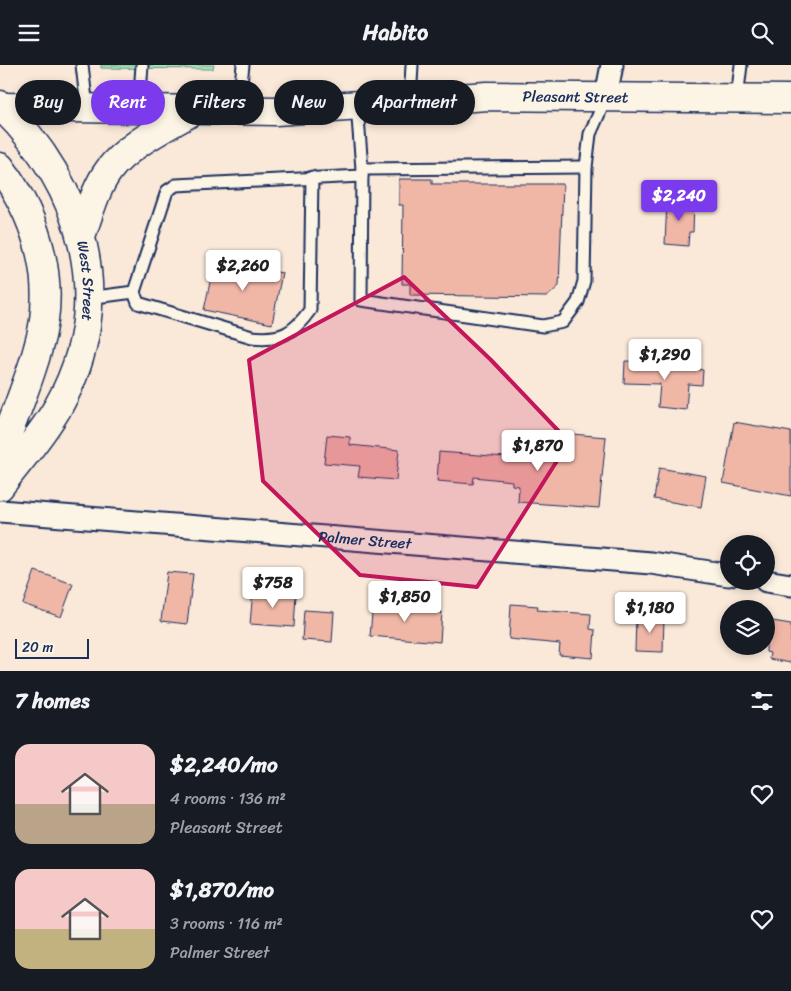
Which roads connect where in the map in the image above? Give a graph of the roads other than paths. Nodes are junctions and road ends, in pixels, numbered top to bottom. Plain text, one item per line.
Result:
1 (82, 65) edge
2 (142, 65) edge
3 (242, 65) edge
4 (412, 65) edge
5 (612, 65) edge
6 (741, 65) edge
7 (141, 80) edge
8 (241, 80) edge
9 (411, 80) edge
10 (606, 96) junction
11 (475, 97) edge
12 (737, 98) junction
13 (791, 99) edge
14 (354, 105) edge
15 (1, 106) edge
16 (87, 108) junction
17 (91, 108) edge
18 (264, 111) edge
19 (175, 122) edge
20 (358, 125) edge
21 (586, 167) junction
22 (362, 172) junction
23 (2, 173) edge
24 (312, 177) junction
25 (81, 237) junction
26 (134, 292) junction
27 (88, 298) junction
28 (0, 456) edge
29 (0, 487) edge
30 (0, 511) edge
31 (720, 574) edge
32 (775, 582) edge
33 (791, 585) edge

1 - 16 lane
2 - 7 lane
3 - 8 lane
4 - 9 lane
5 - 10 street
6 - 12 lane
10 - 11 street, Pleasant Street
10 - 12 street, Pleasant Street
10 - 21 lane
12 - 13 street, Pleasant Street
14 - 18 street, Pleasant Street
15 - 16 street, Pleasant Street
15 - 25 street, West Street
16 - 17 street, Pleasant Street
19 - 25 street
20 - 22 lane
21 - 22 lane
21 - 22 lane
22 - 24 lane
23 - 28 street
24 - 26 lane
24 - 26 lane
25 - 27 street, West Street
26 - 27 lane
27 - 29 street, West Street
30 - 31 street, Palmer Street
32 - 33 street

